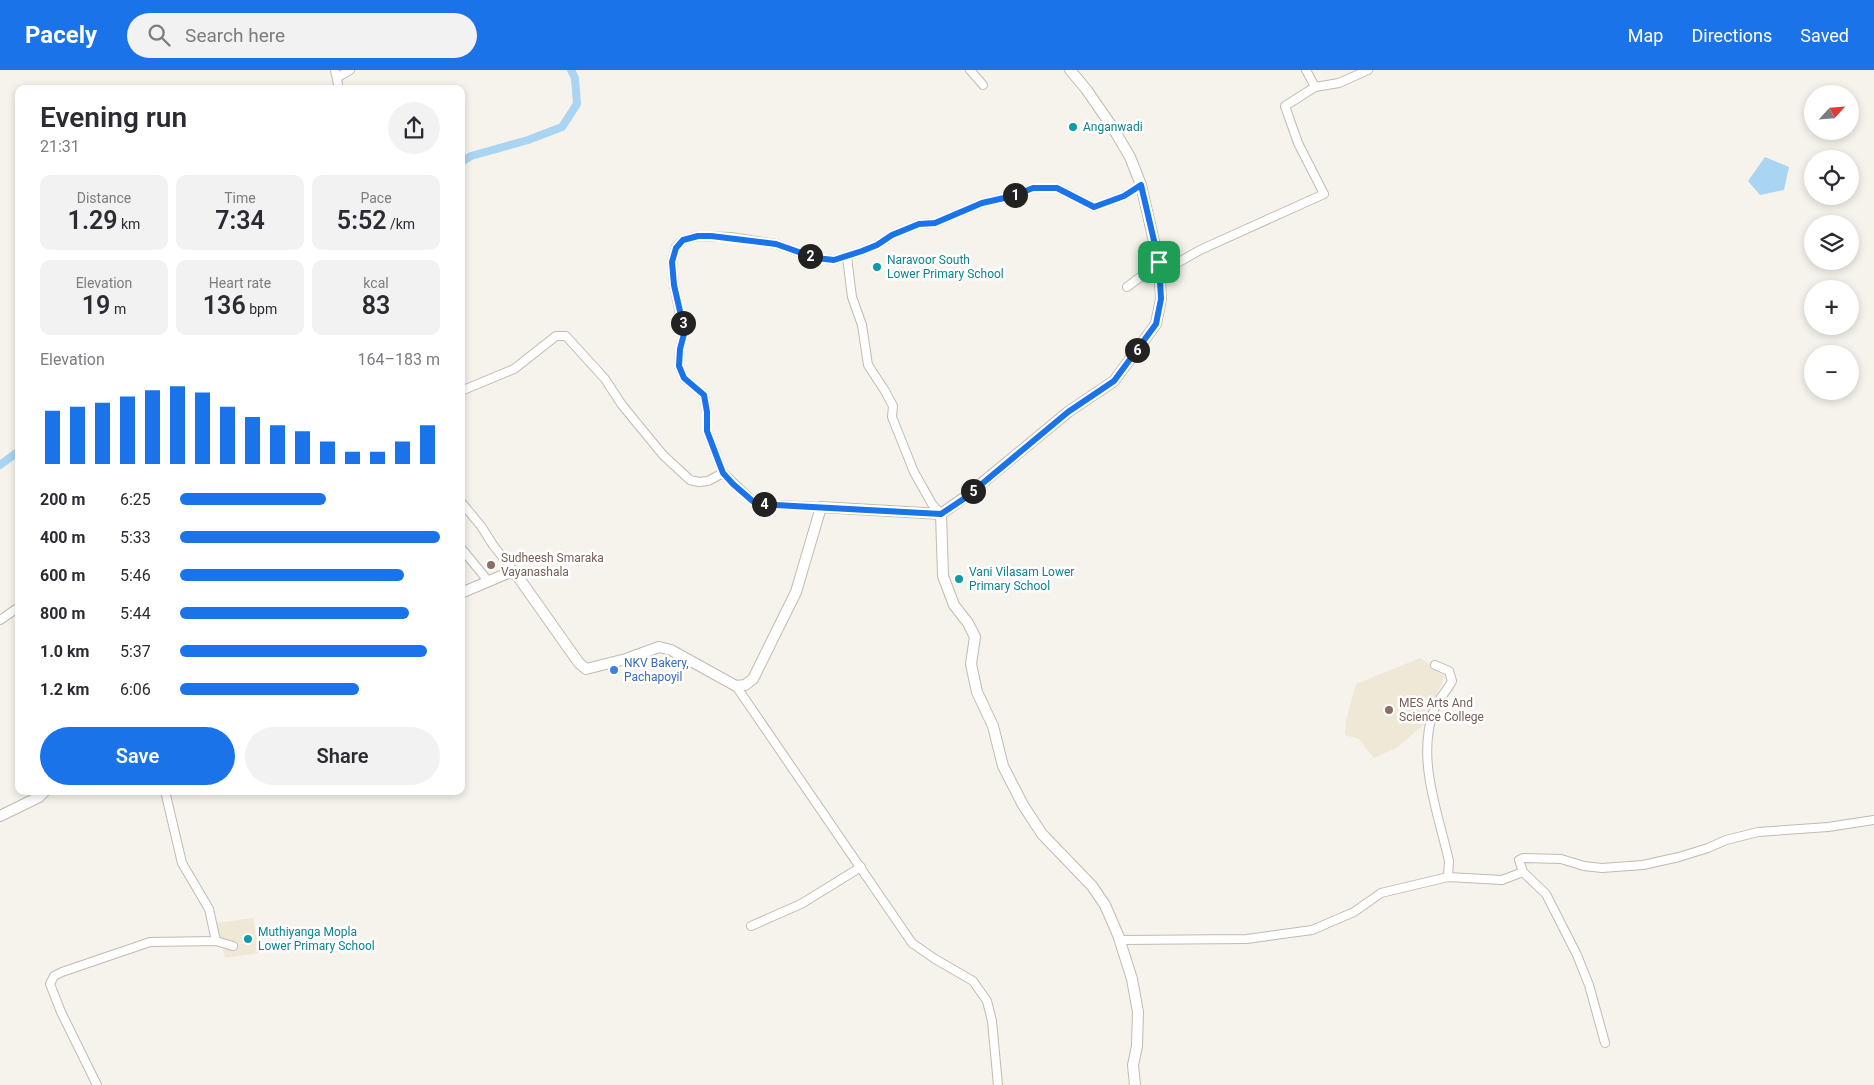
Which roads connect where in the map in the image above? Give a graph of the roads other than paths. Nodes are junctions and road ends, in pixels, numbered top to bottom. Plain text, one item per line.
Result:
1 (350, 70) edge
2 (970, 70) edge
3 (1070, 70) edge
4 (1306, 70) edge
5 (1368, 70) edge
6 (336, 74) edge
7 (983, 85) dead end
8 (1315, 87) junction
9 (1141, 185) junction
10 (848, 257) junction
11 (1159, 262) junction
12 (1127, 287) dead end
13 (465, 389) edge
14 (723, 473) junction
15 (465, 507) edge
16 (821, 507) junction
17 (941, 514) junction
18 (465, 553) edge
19 (516, 574) junction
20 (489, 582) junction
21 (465, 591) edge
22 (15, 610) edge
23 (0, 620) edge
24 (1435, 665) dead end
25 (736, 686) junction
26 (41, 795) edge
27 (166, 795) edge
28 (0, 816) edge
29 (1874, 820) edge
30 (861, 867) junction
31 (1523, 872) junction
32 (1448, 877) junction
33 (751, 926) dead end
34 (1120, 940) junction
35 (216, 941) junction
36 (233, 946) dead end
37 (1604, 1043) dead end
38 (97, 1085) edge
39 (998, 1085) edge
40 (1135, 1085) edge

1 - 6 street
2 - 7 street
3 - 9 street
4 - 8 street
5 - 8 street
8 - 11 street
9 - 10 street
9 - 11 street
10 - 14 street
10 - 17 street
11 - 12 street
11 - 17 street
13 - 14 street
14 - 16 street
15 - 19 street
16 - 17 street
16 - 25 street
17 - 34 street
18 - 20 street
19 - 20 street
19 - 25 street
20 - 21 street
22 - 23 street
24 - 32 street
25 - 30 street
26 - 28 street
27 - 35 street
29 - 31 street
30 - 33 street
30 - 39 street
31 - 32 street
31 - 37 street
32 - 34 street
34 - 40 street
35 - 36 street
35 - 38 street

